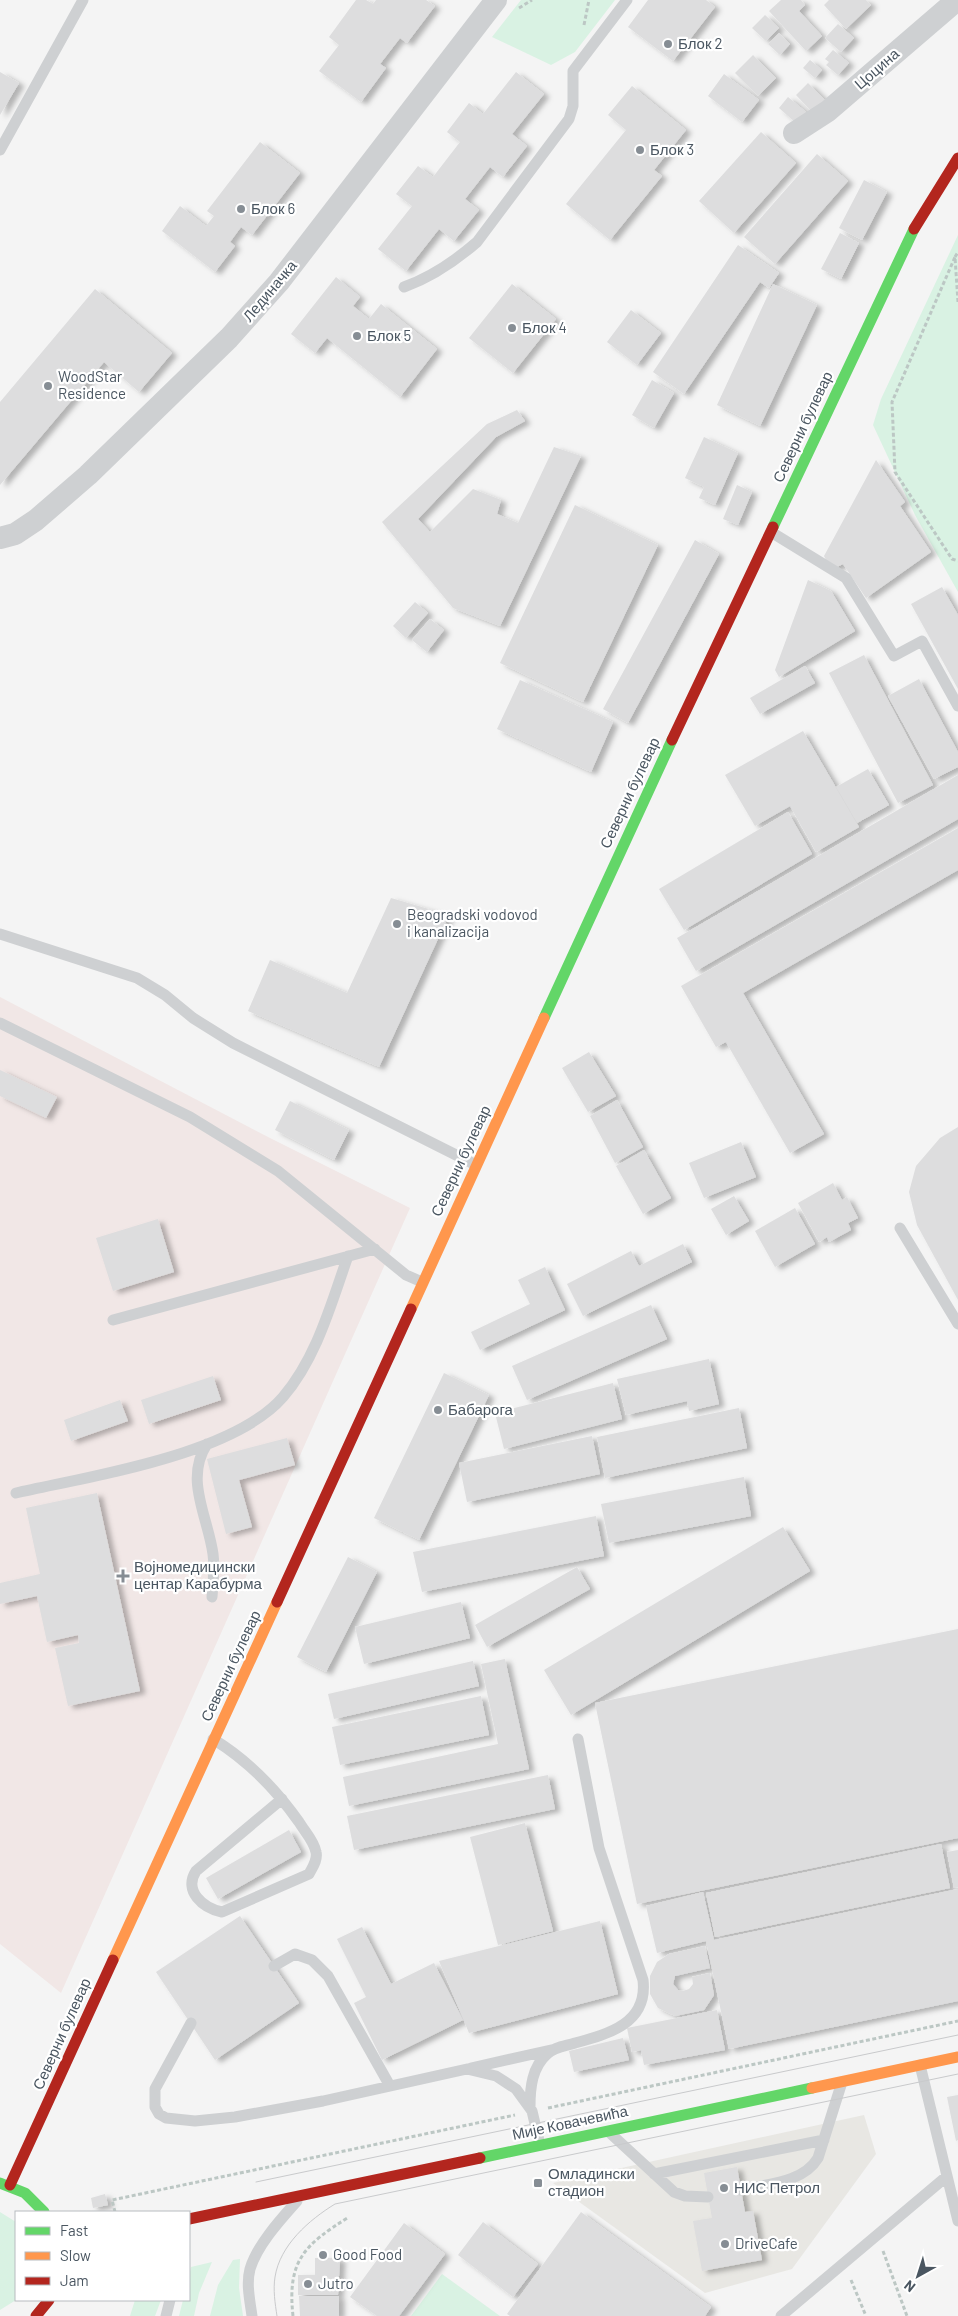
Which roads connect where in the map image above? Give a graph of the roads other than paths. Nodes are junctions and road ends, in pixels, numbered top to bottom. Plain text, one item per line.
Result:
1 (83, 0) edge
2 (496, 0) edge
3 (628, 0) edge
4 (957, 0) edge
5 (794, 133) dead end
6 (0, 150) edge
7 (958, 158) edge
8 (404, 287) dead end
9 (770, 532) junction
10 (0, 538) edge
11 (958, 706) edge
12 (0, 934) edge
13 (0, 1024) edge
14 (476, 1165) junction
15 (900, 1228) dead end
16 (375, 1249) junction
17 (348, 1256) junction
18 (422, 1282) junction
19 (113, 1320) dead end
20 (958, 1324) edge
21 (206, 1444) junction
22 (16, 1493) dead end
23 (212, 1597) dead end
24 (213, 1739) junction
25 (578, 1739) dead end
26 (282, 1799) junction
27 (274, 1966) dead end
28 (191, 2023) dead end
29 (556, 2048) junction
30 (958, 2057) edge
31 (920, 2065) junction
32 (467, 2069) junction
33 (842, 2081) junction
34 (390, 2086) junction
35 (530, 2108) junction
36 (607, 2130) junction
37 (824, 2140) junction
38 (540, 2145) junction
39 (654, 2174) junction
40 (946, 2177) junction
41 (5, 2184) edge
42 (741, 2190) dead end
43 (302, 2195) junction
44 (708, 2197) dead end
45 (43, 2211) edge
46 (190, 2219) edge
47 (958, 2221) edge
48 (48, 2301) edge
49 (170, 2301) edge
50 (36, 2316) edge
51 (166, 2316) edge
52 (252, 2316) edge
53 (781, 2316) edge

1 - 6 lane
2 - 10 street, Лединачка
3 - 8 lane
4 - 5 street, Цоцина
7 - 9 street, Северни булевар
9 - 11 lane
9 - 14 street, Северни булевар
12 - 14 lane
13 - 16 lane
14 - 18 street, Северни булевар
15 - 20 lane
16 - 17 lane
16 - 18 lane
17 - 19 lane
17 - 21 lane
18 - 24 street, Северни булевар
21 - 22 lane
21 - 23 lane
24 - 26 lane
24 - 41 street, Северни булевар
25 - 29 lane
26 - 26 lane
27 - 34 lane
28 - 34 lane
29 - 32 lane
29 - 35 lane
30 - 31 street, Мије Ковачевића
31 - 33 street, Мије Ковачевића
31 - 40 lane
32 - 34 lane
32 - 35 lane
33 - 36 street, Мије Ковачевића
33 - 37 lane
35 - 38 lane
36 - 38 street, Мије Ковачевића
36 - 39 lane
37 - 39 lane
37 - 42 lane
38 - 43 street, Мије Ковачевића
39 - 44 lane
40 - 47 lane
40 - 53 lane
41 - 45 street
43 - 46 street, Мије Ковачевића
43 - 52 lane
48 - 50 street
49 - 51 lane

